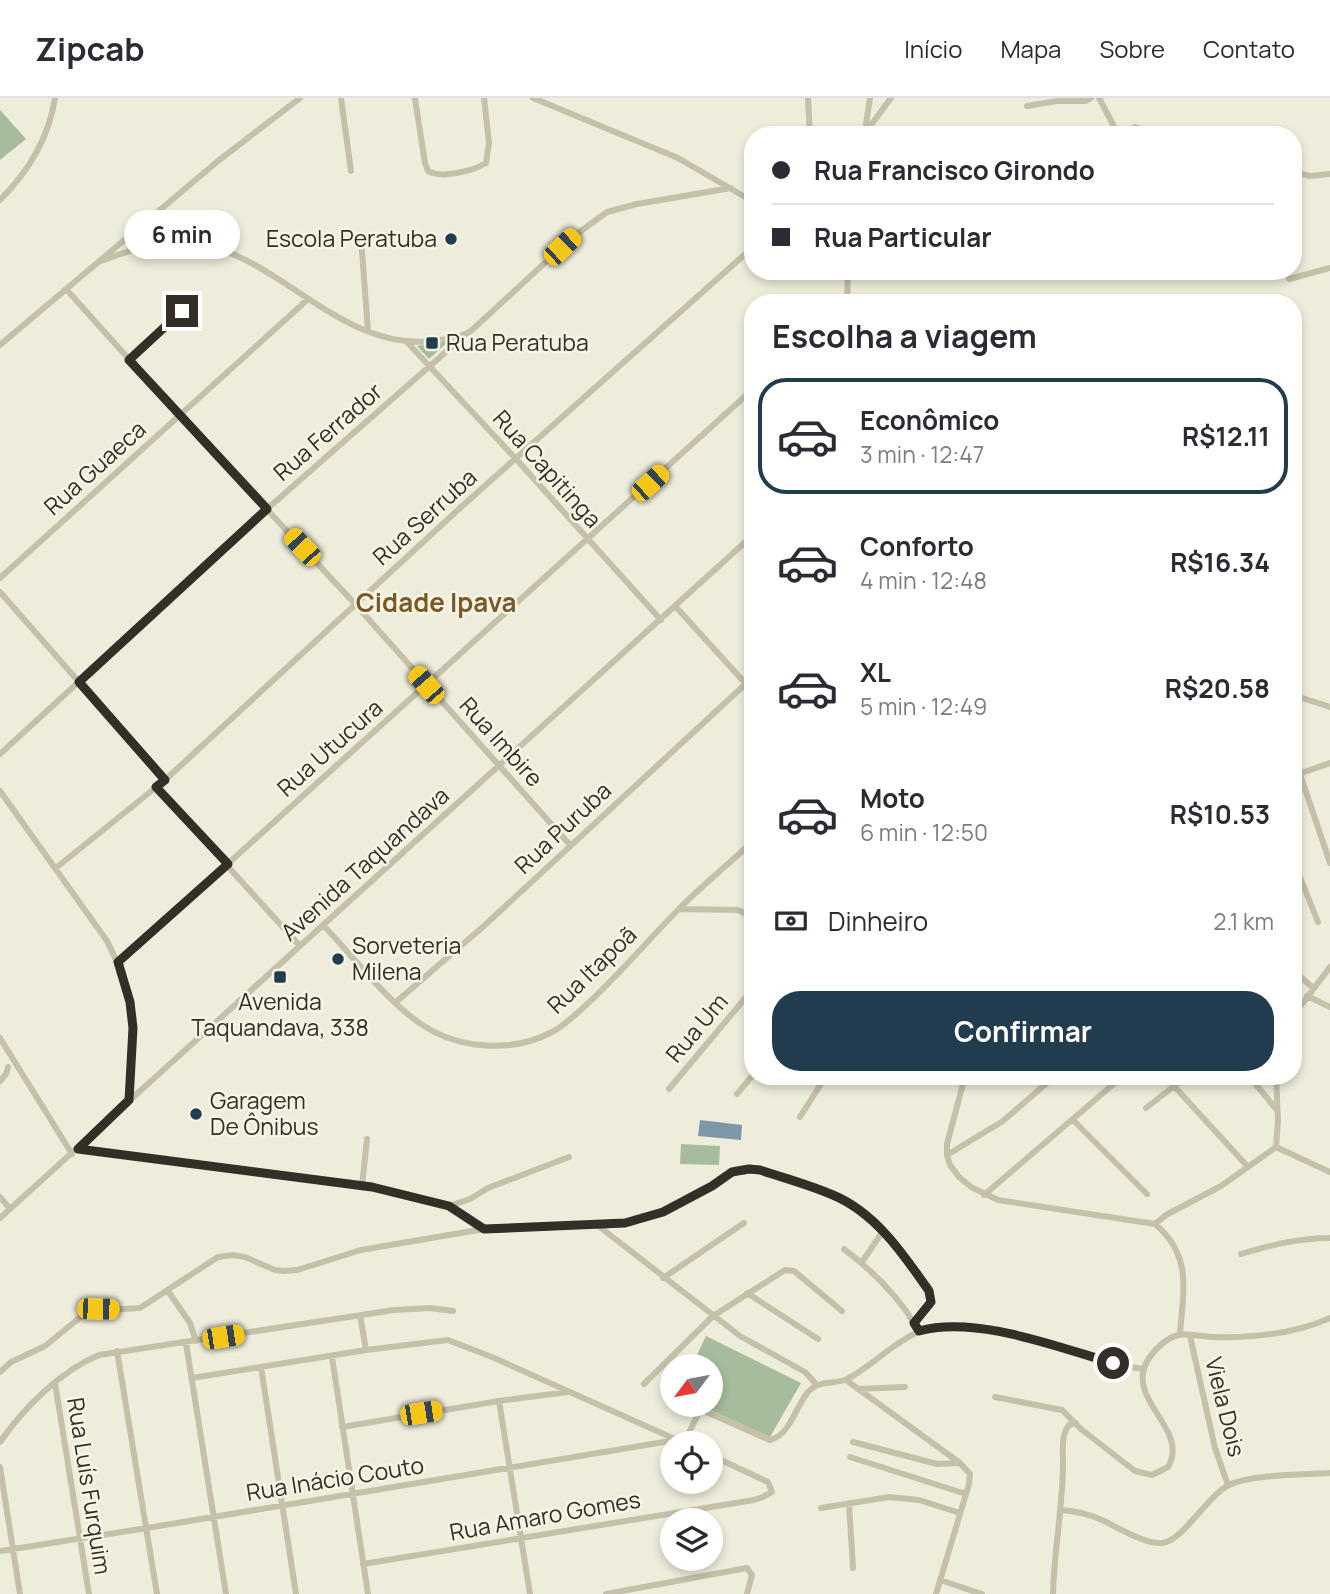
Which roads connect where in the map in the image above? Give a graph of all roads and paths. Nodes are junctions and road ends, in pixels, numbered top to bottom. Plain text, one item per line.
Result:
1 (55, 98) edge
2 (300, 98) edge
3 (341, 98) edge
4 (484, 98) edge
5 (533, 98) edge
6 (808, 98) edge
7 (870, 98) edge
8 (891, 98) edge
9 (1091, 98) edge
10 (1099, 98) edge
11 (415, 99) edge
12 (1027, 106) dead end
13 (810, 126) edge
14 (866, 126) edge
15 (871, 126) edge
16 (1113, 126) edge
17 (351, 172) dead end
18 (1302, 174) edge
19 (1330, 174) edge
20 (731, 188) junction
21 (744, 196) edge
22 (0, 200) edge
23 (361, 238) dead end
24 (744, 255) edge
25 (101, 261) junction
26 (1330, 268) edge
27 (1302, 276) edge
28 (66, 289) junction
29 (199, 295) dead end
30 (307, 300) junction
31 (368, 331) junction
32 (464, 335) junction
33 (407, 342) junction
34 (0, 345) edge
35 (129, 360) junction
36 (430, 366) junction
37 (744, 397) edge
38 (179, 415) junction
39 (516, 459) junction
40 (267, 509) junction
41 (586, 539) junction
42 (744, 543) edge
43 (0, 578) edge
44 (0, 592) edge
45 (355, 604) junction
46 (676, 607) junction
47 (661, 620) junction
48 (79, 682) junction
49 (744, 682) edge
50 (426, 685) junction
51 (744, 686) edge
52 (1302, 698) edge
53 (1330, 707) edge
54 (0, 754) edge
55 (1330, 763) edge
56 (499, 766) junction
57 (1302, 773) edge
58 (165, 780) junction
59 (156, 787) junction
60 (0, 791) edge
61 (1302, 791) edge
62 (570, 845) junction
63 (744, 849) edge
64 (1330, 863) edge
65 (228, 864) junction
66 (56, 867) junction
67 (1302, 882) edge
68 (679, 908) junction
69 (744, 914) edge
70 (1318, 922) dead end
71 (323, 925) junction
72 (299, 945) junction
73 (118, 962) junction
74 (1330, 967) edge
75 (1302, 978) edge
76 (1313, 988) junction
77 (1307, 996) junction
78 (744, 1000) edge
79 (396, 1002) junction
80 (1302, 1003) edge
81 (1330, 1007) edge
82 (0, 1038) edge
83 (4, 1066) edge
84 (16, 1067) junction
85 (0, 1082) edge
86 (744, 1085) edge
87 (820, 1085) edge
88 (963, 1085) edge
89 (1045, 1085) edge
90 (1113, 1085) edge
91 (1256, 1085) edge
92 (1276, 1085) edge
93 (1174, 1086) joint
94 (669, 1089) dead end
95 (737, 1094) dead end
96 (129, 1100) junction
97 (1146, 1108) dead end
98 (1277, 1111) junction
99 (800, 1117) dead end
100 (1073, 1120) junction
101 (367, 1139) dead end
102 (1276, 1147) junction
103 (78, 1149) junction
104 (72, 1154) junction
105 (947, 1155) junction
106 (569, 1157) dead end
107 (1248, 1167) junction
108 (1330, 1172) edge
109 (362, 1186) junction
110 (1147, 1194) dead end
111 (984, 1195) junction
112 (0, 1197) edge
113 (449, 1206) junction
114 (10, 1209) junction
115 (0, 1218) edge
116 (744, 1223) dead end
117 (596, 1224) junction
118 (1156, 1224) junction
119 (484, 1229) junction
120 (883, 1231) junction
121 (1330, 1238) edge
122 (845, 1249) dead end
123 (1241, 1254) dead end
124 (862, 1262) junction
125 (663, 1278) junction
126 (169, 1291) junction
127 (747, 1293) junction
128 (453, 1311) dead end
129 (842, 1311) dead end
130 (360, 1315) junction
131 (713, 1315) junction
132 (1330, 1318) edge
133 (914, 1323) junction
134 (919, 1331) junction
135 (1180, 1334) junction
136 (1189, 1336) junction
137 (818, 1339) dead end
138 (196, 1341) junction
139 (186, 1343) junction
140 (366, 1350) junction
141 (117, 1351) junction
142 (332, 1356) junction
143 (261, 1367) junction
144 (1143, 1369) junction
145 (0, 1373) edge
146 (192, 1378) junction
147 (846, 1381) junction
148 (55, 1383) junction
149 (644, 1384) dead end
150 (817, 1385) junction
151 (905, 1387) dead end
152 (858, 1390) junction
153 (570, 1391) junction
154 (995, 1397) dead end
155 (499, 1401) junction
156 (1076, 1423) junction
157 (342, 1426) junction
158 (691, 1431) edge
159 (660, 1433) edge
160 (0, 1442) edge
161 (853, 1442) dead end
162 (660, 1443) edge
163 (850, 1457) dead end
164 (723, 1461) edge
165 (960, 1463) junction
166 (0, 1467) edge
167 (510, 1467) junction
168 (1330, 1473) edge
169 (1228, 1485) junction
170 (352, 1494) junction
171 (966, 1494) junction
172 (849, 1503) junction
173 (282, 1505) junction
174 (821, 1508) dead end
175 (1061, 1510) junction
176 (960, 1513) junction
177 (214, 1517) junction
178 (147, 1528) junction
179 (521, 1538) junction
180 (80, 1539) junction
181 (13, 1548) junction
182 (0, 1551) edge
183 (363, 1564) junction
184 (853, 1567) dead end
185 (940, 1580) junction
186 (20, 1594) edge
187 (89, 1594) edge
188 (157, 1594) edge
189 (226, 1594) edge
190 (296, 1594) edge
191 (368, 1594) edge
192 (530, 1594) edge
193 (606, 1594) edge
194 (747, 1594) edge
195 (936, 1594) edge
196 (982, 1594) edge
197 (1052, 1594) edge

1 - 22 street
2 - 25 street
3 - 17 street
4 - 11 street
5 - 20 street
6 - 13 street
7 - 14 street
8 - 15 street
9 - 12 street
10 - 16 street
18 - 19 street
20 - 21 street
20 - 32 street, Rua Ferrador
23 - 31 street
24 - 39 street, Rua Serruba
25 - 28 street
25 - 30 street
26 - 27 street
28 - 34 street
28 - 35 street, Rua Imbire
29 - 35 street
30 - 31 street
30 - 38 street, Rua Guaeca
31 - 33 street
32 - 33 street
32 - 36 street, Rua Ferrador
33 - 36 street, Rua Capitinga
35 - 38 street, Rua Imbire
36 - 39 street, Rua Capitinga
36 - 40 street, Rua Ferrador
37 - 41 street, Rua Utucura
38 - 40 street, Rua Imbire
38 - 43 street, Rua Guaeca
39 - 41 street, Rua Capitinga
39 - 45 street, Rua Serruba
40 - 45 street, Rua Imbire
40 - 48 street, Rua Ferrador
41 - 47 street, Rua Capitinga
41 - 50 street, Rua Utucura
42 - 46 street, Avenida Taquandava
44 - 48 street
45 - 50 street, Rua Imbire
45 - 58 street, Rua Serruba
46 - 47 street, Avenida Taquandava
46 - 49 street
47 - 56 street, Avenida Taquandava
48 - 54 street, Rua Ferrador
48 - 58 street
50 - 56 street, Rua Imbire
50 - 65 street, Rua Utucura
51 - 62 street, Rua Puruba
52 - 53 street
55 - 57 street
56 - 62 street, Rua Imbire
56 - 71 street, Avenida Taquandava
58 - 59 street, Rua Serruba
59 - 65 street
59 - 66 street, Rua Serruba
60 - 66 street
61 - 64 street
62 - 79 street, Rua Puruba
63 - 68 street, Rua Itapoã
65 - 72 street
65 - 73 street, Rua Utucura
66 - 73 street
67 - 70 street
68 - 69 street
68 - 79 street, Rua Itapoã
71 - 72 street, Avenida Taquandava
71 - 79 street, Rua Itapoã
72 - 96 street, Avenida Taquandava
73 - 96 street
74 - 76 street
75 - 76 street
76 - 77 street
77 - 80 street
77 - 81 street
78 - 94 street, Rua Um
82 - 84 street
83 - 84 street
83 - 85 street
84 - 104 street
86 - 95 street
87 - 99 street
88 - 105 street
89 - 105 street
90 - 100 street
91 - 98 street
92 - 98 street
93 - 97 street
93 - 107 street
96 - 103 street, Avenida Taquandava
98 - 102 street
100 - 110 street
100 - 111 street
101 - 109 street
102 - 107 street
102 - 108 street
103 - 104 street, Avenida Taquandava
103 - 109 street
104 - 114 street, Avenida Taquandava
105 - 111 street
106 - 113 street
107 - 118 street
109 - 113 street
111 - 118 street
112 - 114 street
113 - 119 street
114 - 115 street, Avenida Taquandava
116 - 125 street
117 - 119 street
117 - 120 street
117 - 125 street
118 - 135 street
119 - 126 street
120 - 124 street
120 - 133 street
121 - 123 street
122 - 124 street
124 - 133 street
125 - 131 street
126 - 138 street
126 - 145 street
127 - 129 street
127 - 131 street
127 - 137 street
128 - 130 street
130 - 138 street
130 - 140 street
131 - 149 street
131 - 150 street
132 - 136 street
133 - 134 street
134 - 144 street
134 - 147 street
135 - 136 street
135 - 144 street
136 - 169 street, Viela Dois
138 - 139 street
139 - 141 street
139 - 146 street
140 - 142 street
140 - 153 street
141 - 148 street
141 - 178 street
142 - 143 street
142 - 157 street
143 - 146 street
143 - 173 street
144 - 156 street
146 - 177 street
147 - 150 street
147 - 152 street
148 - 160 street
148 - 180 street, Rua Luís Furquim
150 - 158 street
151 - 152 street
152 - 165 street
153 - 155 street
153 - 159 street
154 - 156 street
155 - 157 street
155 - 167 street
156 - 175 street
157 - 170 street
161 - 165 street
162 - 167 street, Rua Inácio Couto
163 - 171 street
164 - 179 street, Rua Amaro Gomes
165 - 171 street
166 - 181 street
167 - 170 street, Rua Inácio Couto
167 - 179 street
168 - 169 street
169 - 175 street
170 - 173 street, Rua Inácio Couto
170 - 183 street
171 - 176 street
172 - 174 street
172 - 176 street
172 - 184 street
173 - 177 street, Rua Inácio Couto
173 - 190 street
175 - 197 street
176 - 185 street
177 - 178 street, Rua Inácio Couto
177 - 189 street
178 - 180 street, Rua Inácio Couto
178 - 188 street
179 - 183 street, Rua Amaro Gomes
179 - 192 street
180 - 181 street, Rua Inácio Couto
180 - 187 street, Rua Luís Furquim
181 - 182 street, Rua Inácio Couto
181 - 186 street
183 - 191 street
185 - 195 street
185 - 196 street
193 - 194 street

